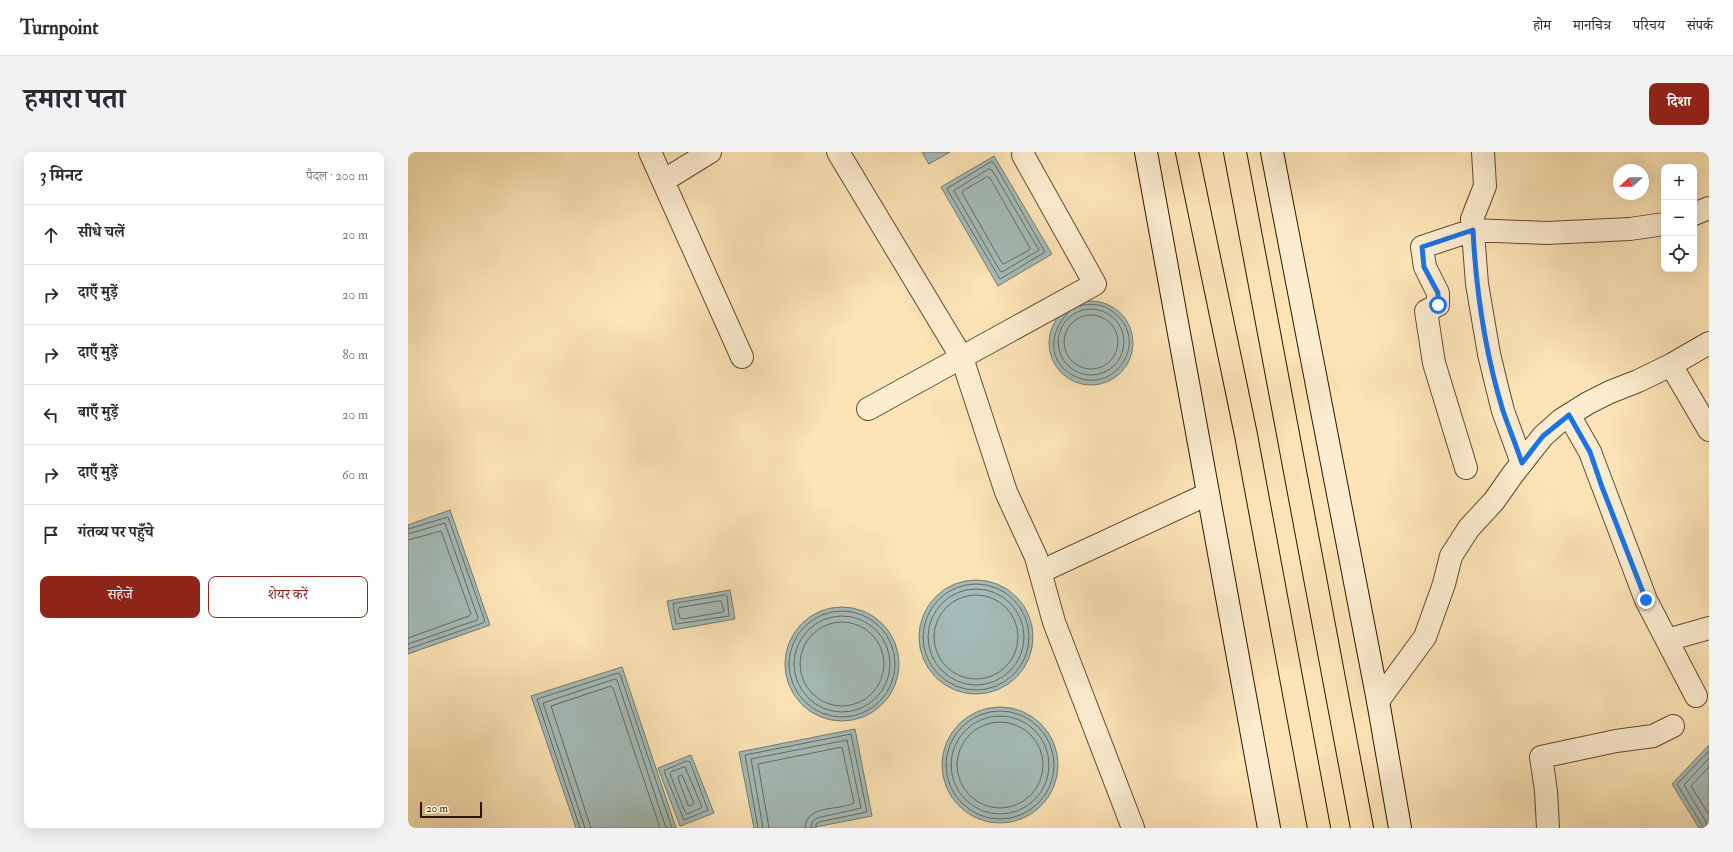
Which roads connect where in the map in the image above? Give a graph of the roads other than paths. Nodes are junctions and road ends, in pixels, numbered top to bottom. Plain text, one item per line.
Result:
1 (650, 152) edge
2 (710, 152) edge
3 (838, 152) edge
4 (1146, 152) edge
5 (1187, 152) edge
6 (1235, 152) edge
7 (1272, 152) edge
8 (1483, 152) edge
9 (1023, 155) dead end
10 (663, 181) junction
11 (1709, 208) edge
12 (1697, 213) edge
13 (1661, 224) edge
14 (1473, 230) junction
15 (1709, 344) edge
16 (742, 357) dead end
17 (962, 358) junction
18 (1671, 365) junction
19 (868, 409) dead end
20 (1569, 415) junction
21 (1709, 430) edge
22 (1522, 463) junction
23 (1466, 468) dead end
24 (1208, 494) junction
25 (1040, 572) junction
26 (1709, 628) edge
27 (1667, 640) junction
28 (1696, 696) dead end
29 (1378, 701) junction
30 (1673, 726) dead end
31 (1133, 828) edge
32 (1269, 828) edge
33 (1319, 828) edge
34 (1362, 828) edge
35 (1400, 828) edge
36 (1548, 828) edge

1 - 10 street
2 - 10 street
3 - 17 street
4 - 24 street
5 - 33 highway
6 - 34 highway
7 - 29 street
8 - 14 street
9 - 17 street
10 - 16 street
11 - 12 street
13 - 14 street
14 - 22 street
14 - 23 street
15 - 18 street
17 - 19 street
17 - 25 street
18 - 20 street
18 - 21 street
20 - 22 street
20 - 27 street
22 - 29 street
24 - 25 street
24 - 32 street
25 - 31 street
26 - 27 street
27 - 28 street
29 - 35 street
30 - 36 street

